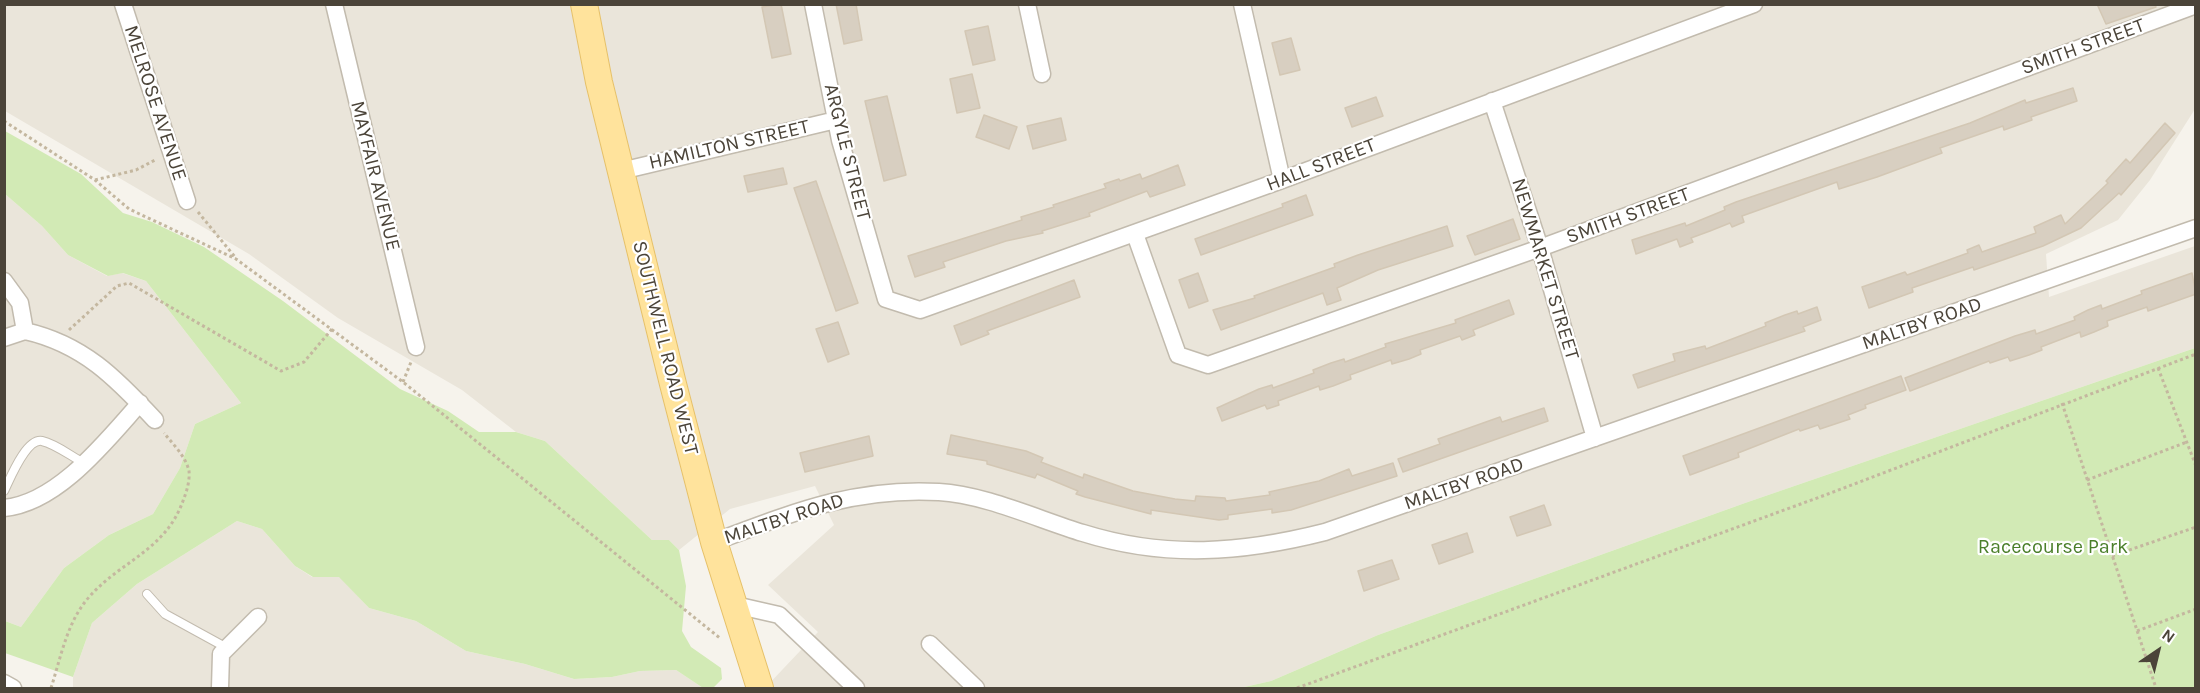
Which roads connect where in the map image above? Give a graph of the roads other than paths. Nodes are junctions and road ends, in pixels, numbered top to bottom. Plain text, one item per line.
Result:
1 (123, 4) edge
2 (334, 4) edge
3 (584, 4) edge
4 (813, 4) edge
5 (1027, 4) edge
6 (1242, 4) edge
7 (1754, 4) edge
8 (2196, 5) edge
9 (1042, 74) dead end
10 (1492, 101) junction
11 (836, 120) junction
12 (621, 171) junction
13 (1282, 180) junction
14 (187, 201) road end
15 (2196, 228) edge
16 (1135, 234) junction
17 (1540, 248) junction
18 (4, 282) edge
19 (886, 299) joint
20 (25, 331) junction
21 (4, 338) edge
22 (416, 348) road end
23 (140, 403) junction
24 (155, 420) road end
25 (1595, 438) junction
26 (85, 463) junction
27 (4, 491) edge
28 (4, 508) edge
29 (714, 542) junction
30 (147, 594) dead end
31 (735, 604) junction
32 (258, 617) dead end
33 (930, 644) dead end
34 (227, 648) junction
35 (4, 683) edge
36 (13, 688) edge
37 (220, 688) edge
38 (760, 688) edge
39 (856, 688) edge
40 (976, 688) edge

1 - 14 street, MELROSE AVENUE
2 - 22 street, MAYFAIR AVENUE
3 - 12 main road, SOUTHWELL ROAD WEST
4 - 11 street, ARGYLE STREET
5 - 9 street
6 - 13 street
7 - 10 street, HALL STREET
8 - 17 street, SMITH STREET
10 - 13 street, HALL STREET
10 - 17 street, NEWMARKET STREET
11 - 12 street, HAMILTON STREET
11 - 19 street, ARGYLE STREET
12 - 29 main road, SOUTHWELL ROAD WEST
13 - 16 street, HALL STREET
15 - 25 street, MALTBY ROAD
16 - 17 street, SMITH STREET
16 - 19 street, HALL STREET
17 - 25 street, NEWMARKET STREET
18 - 20 street
20 - 21 street
20 - 23 street
23 - 24 street
23 - 26 street
25 - 29 street, MALTBY ROAD
26 - 27 lane
26 - 28 street
29 - 31 main road, SOUTHWELL ROAD WEST
30 - 34 lane
31 - 38 main road, SOUTHWELL ROAD WEST
31 - 39 street
32 - 34 street
33 - 40 street
34 - 37 street
35 - 36 street

